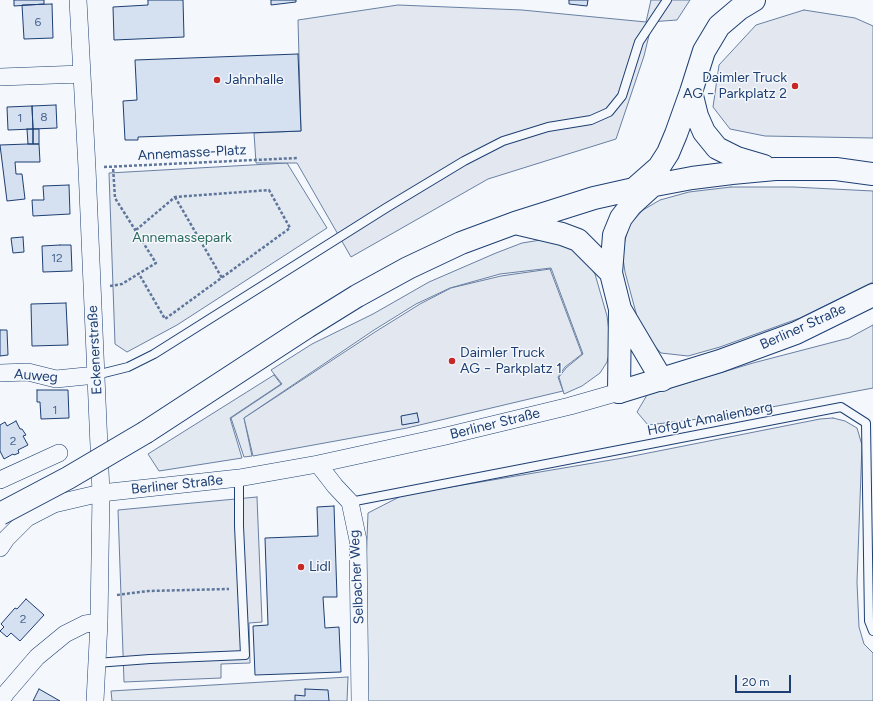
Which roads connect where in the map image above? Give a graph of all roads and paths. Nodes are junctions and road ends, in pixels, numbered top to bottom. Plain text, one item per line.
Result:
1 (78, 0) edge
2 (667, 0) edge
3 (754, 0) edge
4 (82, 74) junction
5 (0, 77) edge
6 (691, 92) junction
7 (297, 158) dead end
8 (113, 166) junction
9 (87, 168) junction
10 (775, 169) junction
11 (873, 174) edge
12 (644, 187) junction
13 (175, 197) junction
14 (515, 223) junction
15 (136, 230) junction
16 (611, 273) junction
17 (139, 274) junction
18 (222, 278) junction
19 (92, 287) junction
20 (873, 295) edge
21 (620, 309) junction
22 (0, 373) edge
23 (96, 375) junction
24 (662, 380) junction
25 (619, 392) junction
26 (59, 453) dead end
27 (318, 464) junction
28 (240, 478) junction
29 (0, 480) edge
30 (101, 493) junction
31 (350, 502) junction
32 (0, 514) edge
33 (0, 548) edge
34 (242, 589) junction
35 (118, 594) dead end
36 (100, 622) junction
37 (873, 631) edge
38 (96, 663) junction
39 (0, 701) edge
40 (95, 701) edge
41 (360, 701) edge

1 - 4 street, Eckenerstraße
2 - 23 lane
3 - 6 main road
4 - 5 street
4 - 9 street, Eckenerstraße
6 - 10 main road
6 - 12 main road
7 - 8 path, Annemasse-Platz
8 - 9 path, Annemasse-Platz
8 - 15 path
9 - 19 street, Eckenerstraße
10 - 11 main road
10 - 12 main road
12 - 14 main road
12 - 16 main road
13 - 15 path
13 - 18 path
13 - 18 path
14 - 16 main road
14 - 32 main road, bridge
15 - 17 path
16 - 21 main road
17 - 18 path
17 - 19 path
19 - 23 street, Eckenerstraße
20 - 24 main road, Berliner Straße
21 - 24 main road
21 - 25 main road
22 - 23 street, Auweg
23 - 30 street, Eckenerstraße
24 - 25 main road, Berliner Straße
25 - 27 street, Berliner Straße
26 - 29 street
27 - 28 street, Berliner Straße
27 - 31 street
28 - 30 street, Berliner Straße
28 - 34 lane
30 - 33 street, Berliner Straße
30 - 36 street, Eckenerstraße
31 - 37 lane, Hofgut Amalienberg
31 - 41 street, Selbacher Weg
34 - 35 path
34 - 38 lane
36 - 38 street, Eckenerstraße
36 - 39 street
38 - 40 street, Eckenerstraße

